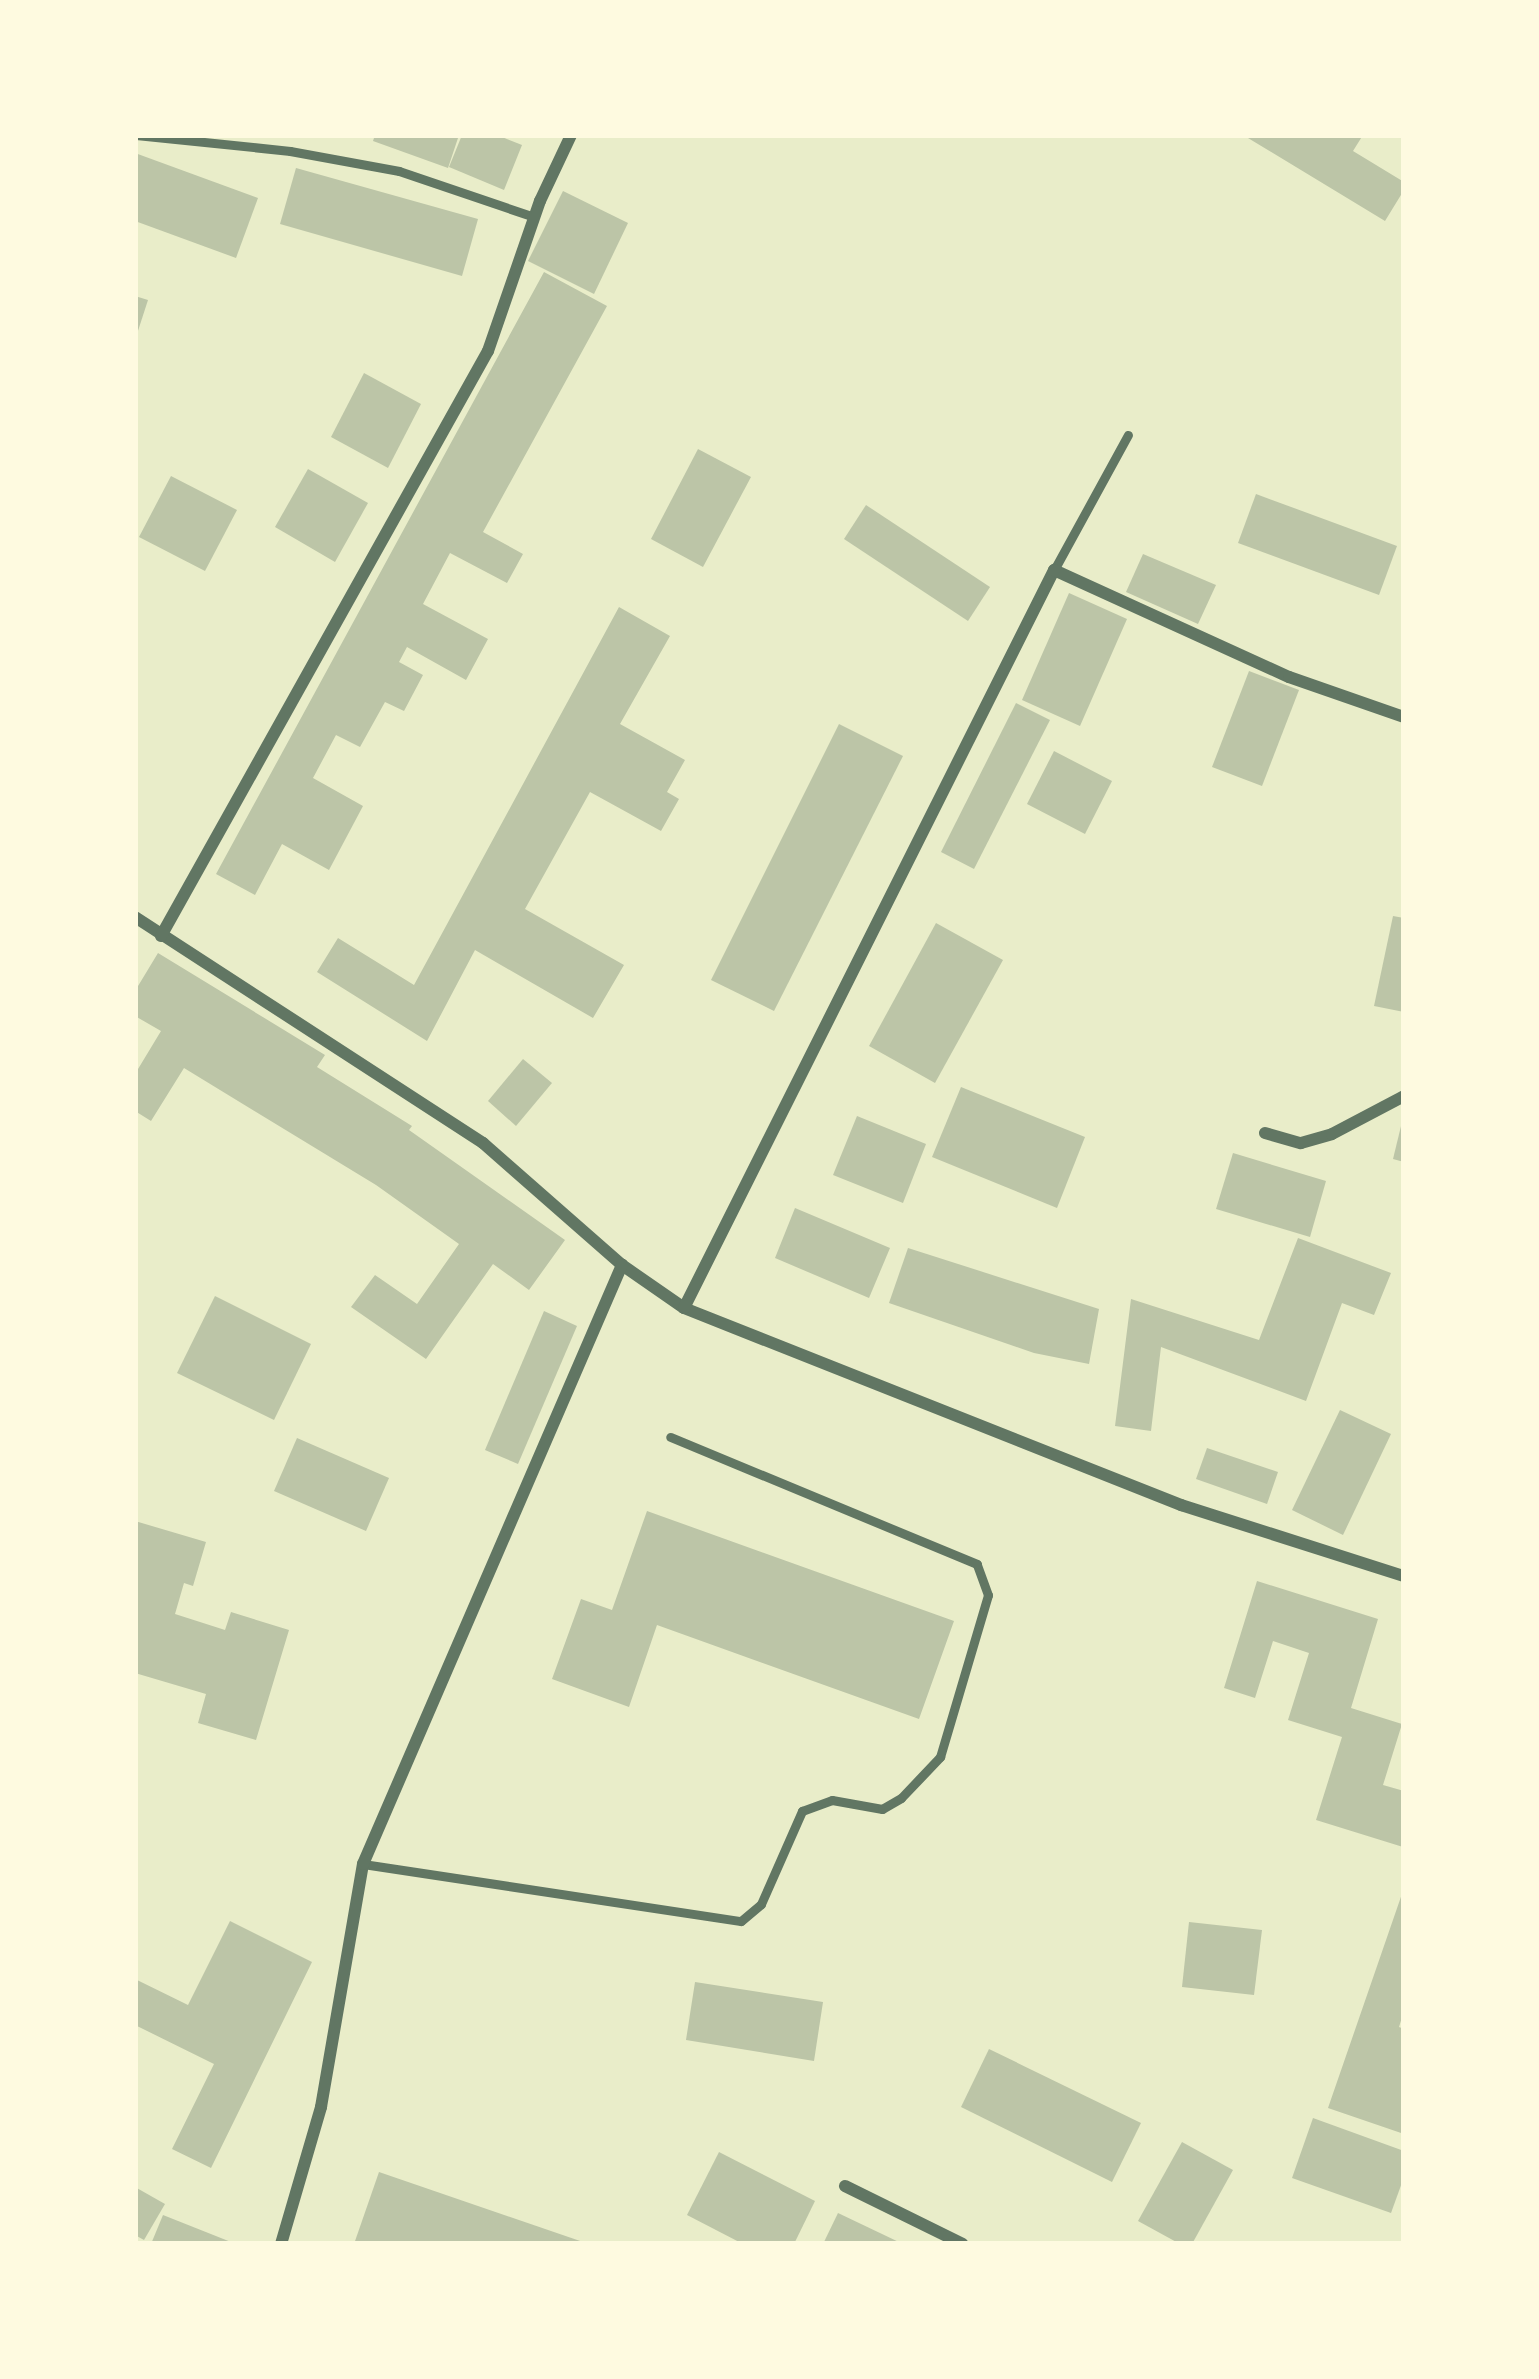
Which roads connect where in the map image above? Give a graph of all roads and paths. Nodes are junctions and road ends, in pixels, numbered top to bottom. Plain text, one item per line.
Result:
1 (136, 135) edge
2 (571, 135) edge
3 (534, 218) junction
4 (1128, 435) dead end
5 (1054, 570) junction
6 (1404, 717) edge
7 (135, 917) edge
8 (161, 936) junction
9 (1404, 1096) edge
10 (1265, 1133) dead end
11 (622, 1265) junction
12 (684, 1308) junction
13 (670, 1437) dead end
14 (1404, 1576) edge
15 (363, 1864) junction
16 (845, 2186) dead end
17 (281, 2244) edge
18 (963, 2244) edge

1 - 3 lane
2 - 3 street
3 - 8 street
4 - 5 lane
5 - 6 street
5 - 12 street
7 - 8 street
8 - 11 street
9 - 10 street
11 - 12 street
11 - 15 street
12 - 14 street
13 - 15 lane
15 - 17 street
16 - 18 street

